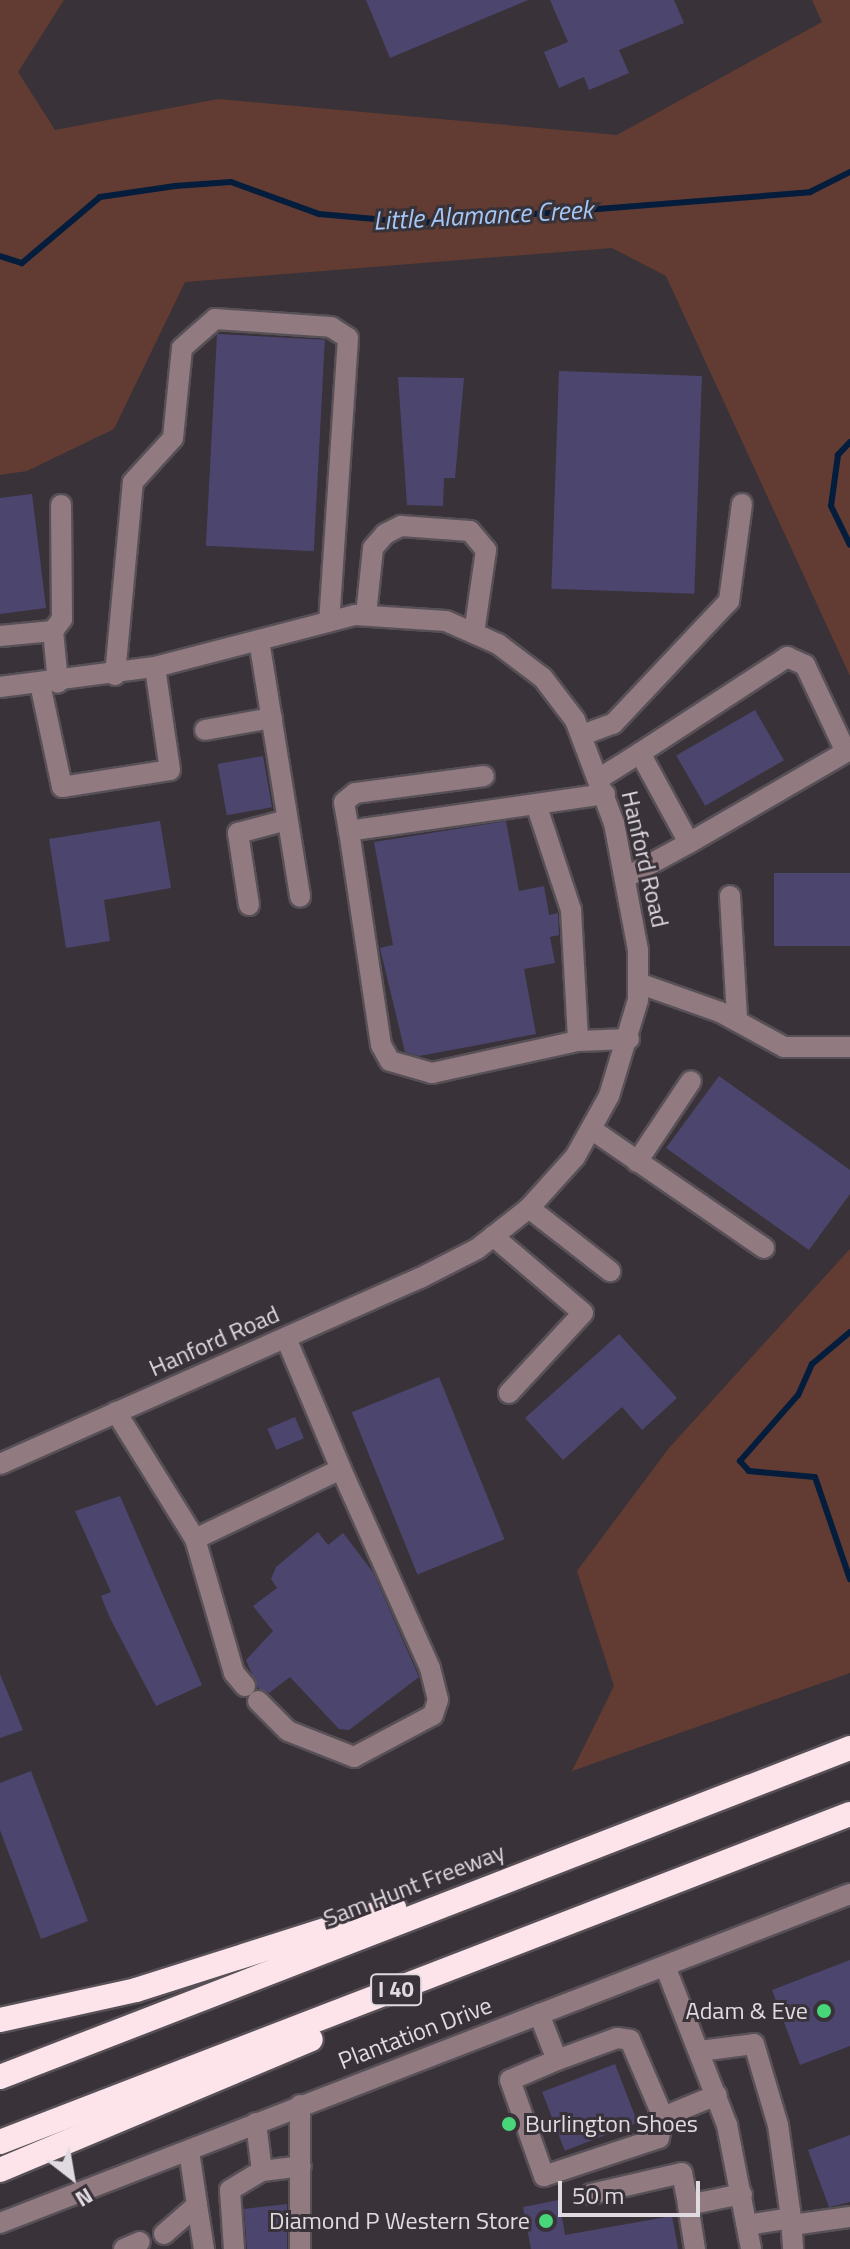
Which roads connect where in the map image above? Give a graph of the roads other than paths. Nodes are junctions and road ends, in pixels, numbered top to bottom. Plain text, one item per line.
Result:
1 (742, 504) dead end
2 (61, 505) dead end
3 (366, 615) junction
4 (329, 621) junction
5 (53, 631) junction
6 (474, 633) junction
7 (0, 636) edge
8 (259, 640) junction
9 (155, 667) junction
10 (115, 675) junction
11 (49, 683) junction
12 (0, 687) edge
13 (272, 718) junction
14 (205, 730) dead end
15 (582, 735) junction
16 (640, 753) junction
17 (484, 776) dead end
18 (603, 786) junction
19 (536, 804) junction
20 (287, 820) junction
21 (349, 831) junction
22 (689, 843) junction
23 (627, 877) junction
24 (730, 896) dead end
25 (300, 897) dead end
26 (249, 905) dead end
27 (638, 983) junction
28 (737, 1019) junction
29 (629, 1039) junction
30 (578, 1041) junction
31 (850, 1047) edge
32 (691, 1081) dead end
33 (591, 1129) junction
34 (637, 1162) junction
35 (529, 1208) junction
36 (493, 1236) junction
37 (764, 1248) dead end
38 (610, 1271) dead end
39 (286, 1338) junction
40 (509, 1393) dead end
41 (116, 1412) junction
42 (0, 1464) edge
43 (341, 1469) junction
44 (195, 1539) junction
45 (850, 1748) edge
46 (850, 1814) edge
47 (621, 1835) junction
48 (792, 1837) junction
49 (848, 1900) edge
50 (665, 1966) junction
51 (539, 2014) junction
52 (0, 2020) edge
53 (700, 2051) junction
54 (557, 2060) junction
55 (0, 2077) edge
56 (717, 2095) junction
57 (300, 2105) junction
58 (663, 2117) junction
59 (256, 2123) junction
60 (0, 2142) edge
61 (189, 2151) junction
62 (301, 2166) junction
63 (0, 2170) edge
64 (262, 2171) junction
65 (591, 2194) dead end
66 (742, 2194) junction
67 (197, 2205) junction
68 (688, 2205) junction
69 (850, 2217) edge
70 (792, 2221) junction
71 (0, 2223) edge
72 (747, 2225) junction
73 (164, 2234) dead end
74 (204, 2249) edge
75 (234, 2249) edge
76 (300, 2249) edge
77 (695, 2249) edge
78 (751, 2249) edge
79 (793, 2249) edge

1 - 15 street
2 - 5 street
3 - 4 street, Hanford Road
3 - 6 street, Hanford Road
3 - 6 street
4 - 8 street, Hanford Road
4 - 10 street
5 - 7 street
5 - 11 street
6 - 15 street, Hanford Road
8 - 9 street, Hanford Road
8 - 13 street
9 - 10 street, Hanford Road
9 - 11 street
10 - 11 street, Hanford Road
11 - 12 street, Hanford Road
13 - 14 street
13 - 20 street
15 - 18 street, Hanford Road
16 - 18 street
16 - 22 street
16 - 22 street
17 - 21 street
18 - 19 street
18 - 23 street, Hanford Road
19 - 21 street
19 - 30 street
20 - 25 street
20 - 26 street
21 - 30 street
22 - 23 street
23 - 27 street, Hanford Road
24 - 28 street
27 - 28 street
27 - 29 street, Hanford Road
28 - 31 street
29 - 30 street
29 - 33 street, Hanford Road
32 - 34 street
33 - 34 street
33 - 35 street, Hanford Road
34 - 37 street
35 - 36 street, Hanford Road
35 - 38 street
36 - 39 street, Hanford Road
36 - 40 street
39 - 41 street, Hanford Road
39 - 43 street
41 - 42 street, Hanford Road
41 - 44 street
43 - 44 street
43 - 44 street
45 - 47 highway, Sam Hunt Freeway
46 - 48 highway, I 40
47 - 52 highway
47 - 55 highway, Sam Hunt Freeway
48 - 60 highway, I 40
48 - 63 highway
49 - 50 street, Plantation Drive
50 - 51 street, Plantation Drive
50 - 53 street
51 - 54 street
51 - 57 street, Plantation Drive
53 - 56 street
53 - 70 street
54 - 58 street
54 - 58 street
56 - 58 street
56 - 66 street
57 - 59 street, Plantation Drive
57 - 62 street
59 - 61 street, Plantation Drive
59 - 64 street
61 - 67 street
61 - 71 street, Plantation Drive
62 - 64 street
62 - 76 street
64 - 75 street
65 - 68 street
66 - 68 street
66 - 72 street
67 - 73 street
67 - 74 street
68 - 77 street
69 - 70 street
70 - 72 street
70 - 79 street
72 - 78 street

